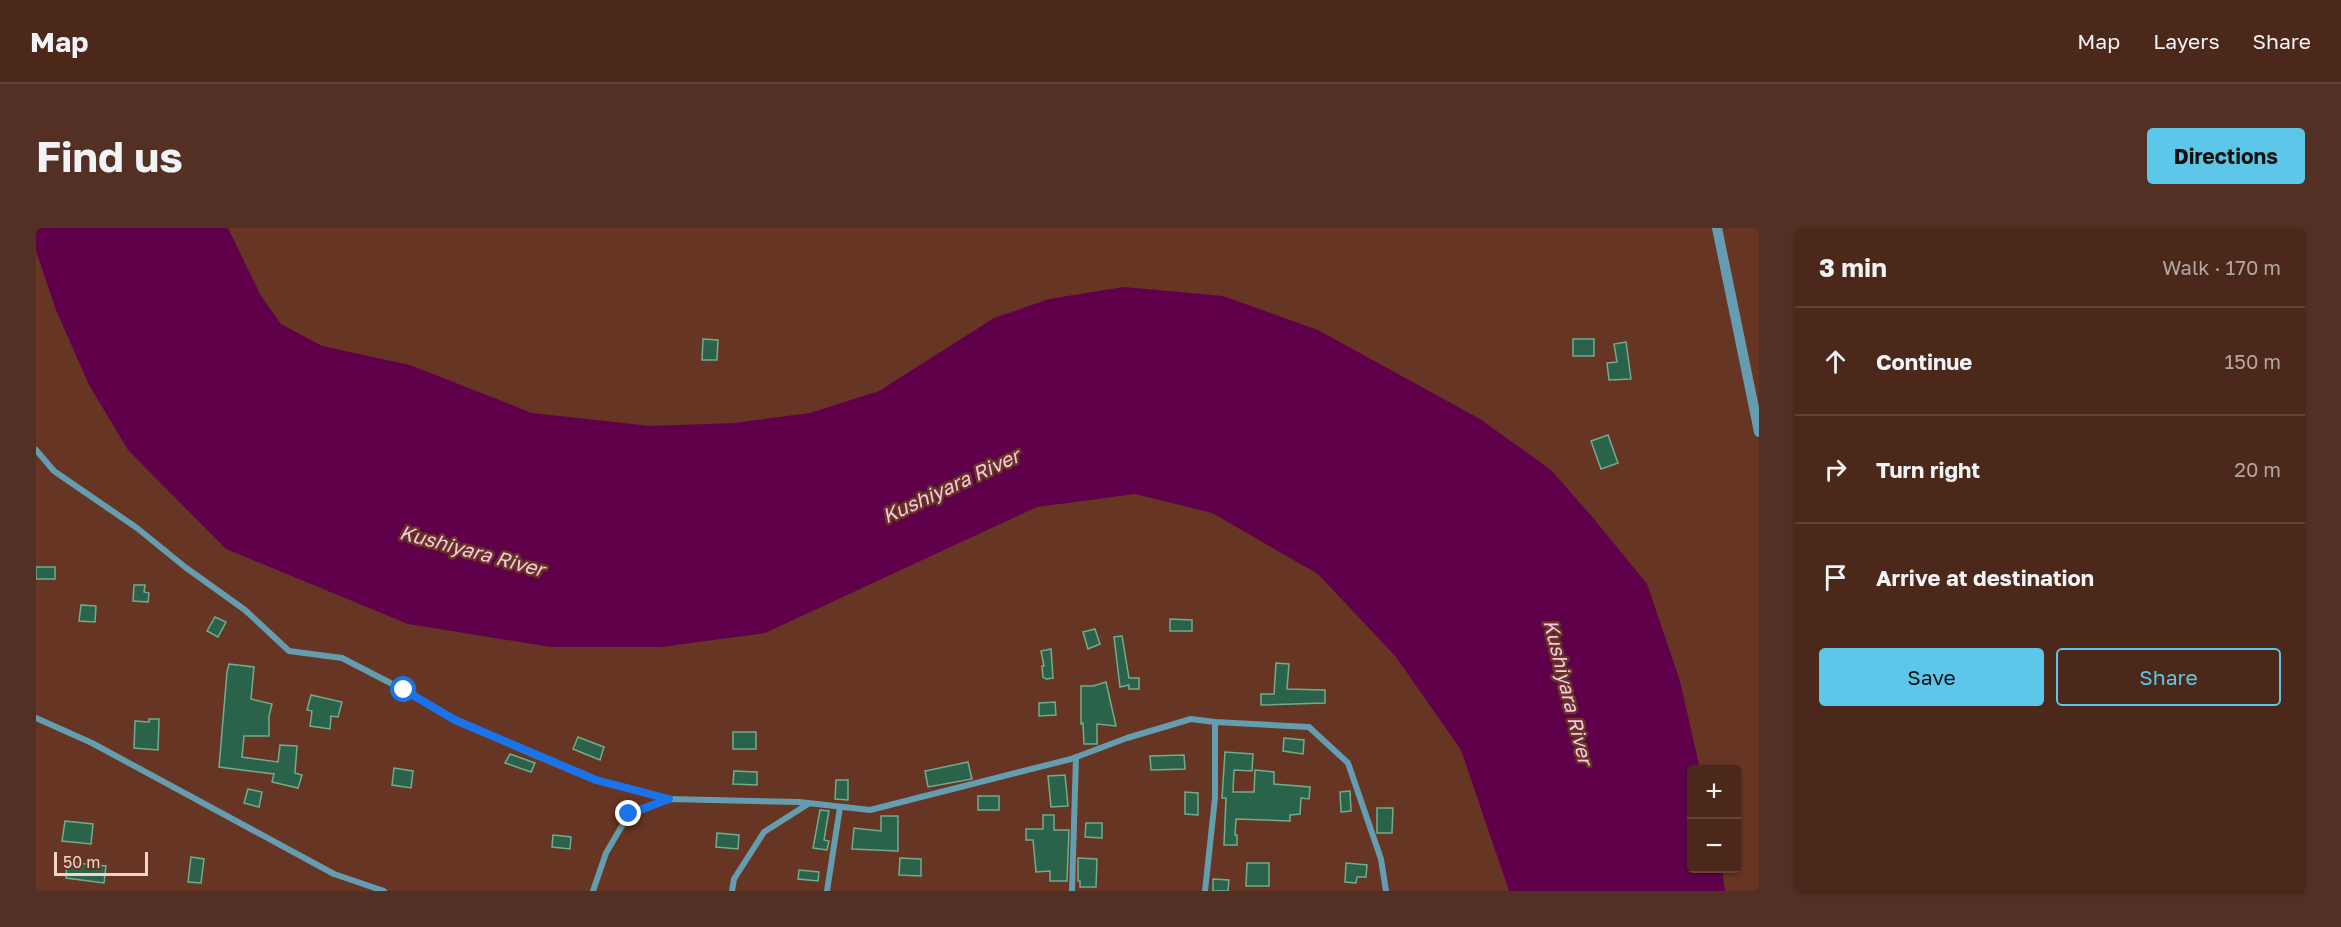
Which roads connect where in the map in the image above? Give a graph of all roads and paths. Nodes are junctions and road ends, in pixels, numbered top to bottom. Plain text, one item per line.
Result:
1 (1717, 228) edge
2 (1759, 432) edge
3 (36, 450) edge
4 (36, 718) edge
5 (1215, 722) junction
6 (1077, 757) junction
7 (669, 799) junction
8 (808, 803) junction
9 (840, 807) junction
10 (384, 891) edge
11 (593, 891) edge
12 (732, 891) edge
13 (827, 891) edge
14 (1072, 891) edge
15 (1205, 891) edge
16 (1386, 891) edge

1 - 2 street
3 - 7 street
4 - 10 street
5 - 6 street
5 - 15 street
5 - 16 street
6 - 9 street
6 - 14 street
7 - 8 street
7 - 11 street
8 - 9 street
8 - 12 street
9 - 13 street

